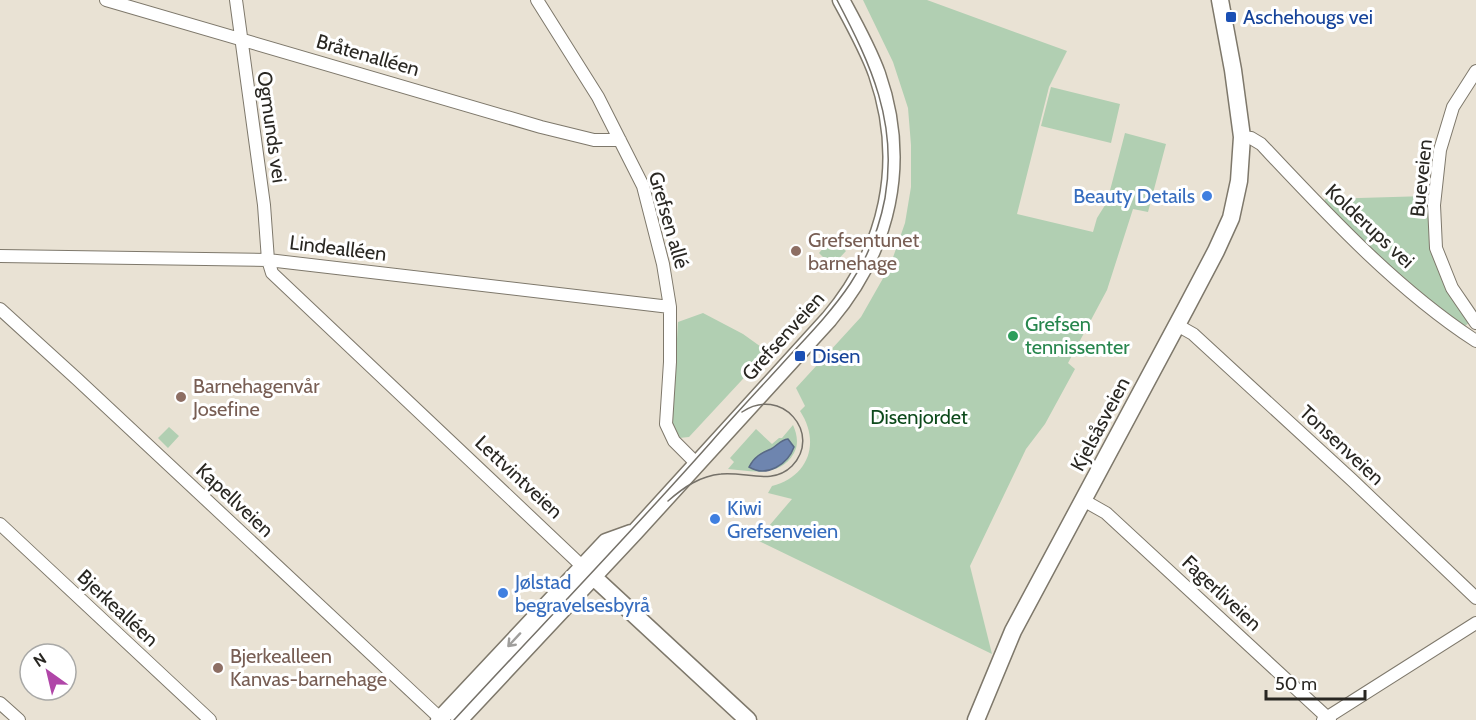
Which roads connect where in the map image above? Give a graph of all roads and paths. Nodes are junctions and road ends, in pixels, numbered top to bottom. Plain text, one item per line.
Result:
1 (105, 0) edge
2 (236, 0) edge
3 (537, 0) edge
4 (841, 0) edge
5 (1220, 0) edge
6 (240, 39) junction
7 (1476, 70) edge
8 (1242, 137) junction
9 (621, 140) junction
10 (0, 256) edge
11 (268, 260) junction
12 (670, 307) junction
13 (0, 309) edge
14 (1476, 323) edge
15 (1177, 325) junction
16 (1476, 340) edge
17 (697, 464) junction
18 (1083, 500) junction
19 (0, 524) edge
20 (588, 571) junction
21 (1476, 598) edge
22 (1476, 623) edge
23 (0, 703) edge
24 (1327, 719) edge
25 (19, 720) edge
26 (210, 720) edge
27 (441, 720) edge
28 (459, 720) edge
29 (748, 720) edge
30 (976, 720) edge

1 - 6 street, Bråtenalléen
2 - 6 street, Ogmunds vei
3 - 9 street, Grefsen allé
4 - 17 main road, Grefsenveien
5 - 8 main road, Kjelsåsveien
6 - 9 street, Bråtenalléen
6 - 11 street, Ogmunds vei
7 - 14 street, Bueveien
8 - 15 main road, Kjelsåsveien
8 - 16 street, Kolderups vei
9 - 12 street, Grefsen allé
10 - 11 street, Lindealléen
11 - 12 street, Lindealléen
11 - 20 street, Lettvintveien
12 - 17 street, Grefsen allé
13 - 27 street, Kapellveien
15 - 18 main road, Kjelsåsveien
15 - 21 street, Tonsenveien
17 - 20 main road, Grefsenveien
18 - 24 street, Fagerliveien
18 - 30 main road, Kjelsåsveien
19 - 26 street, Bjerkealléen
20 -> 27 main road, Grefsenveien
20 - 28 main road, Grefsenveien
20 - 29 main road, Lettvintveien
22 - 24 street
23 - 25 street

